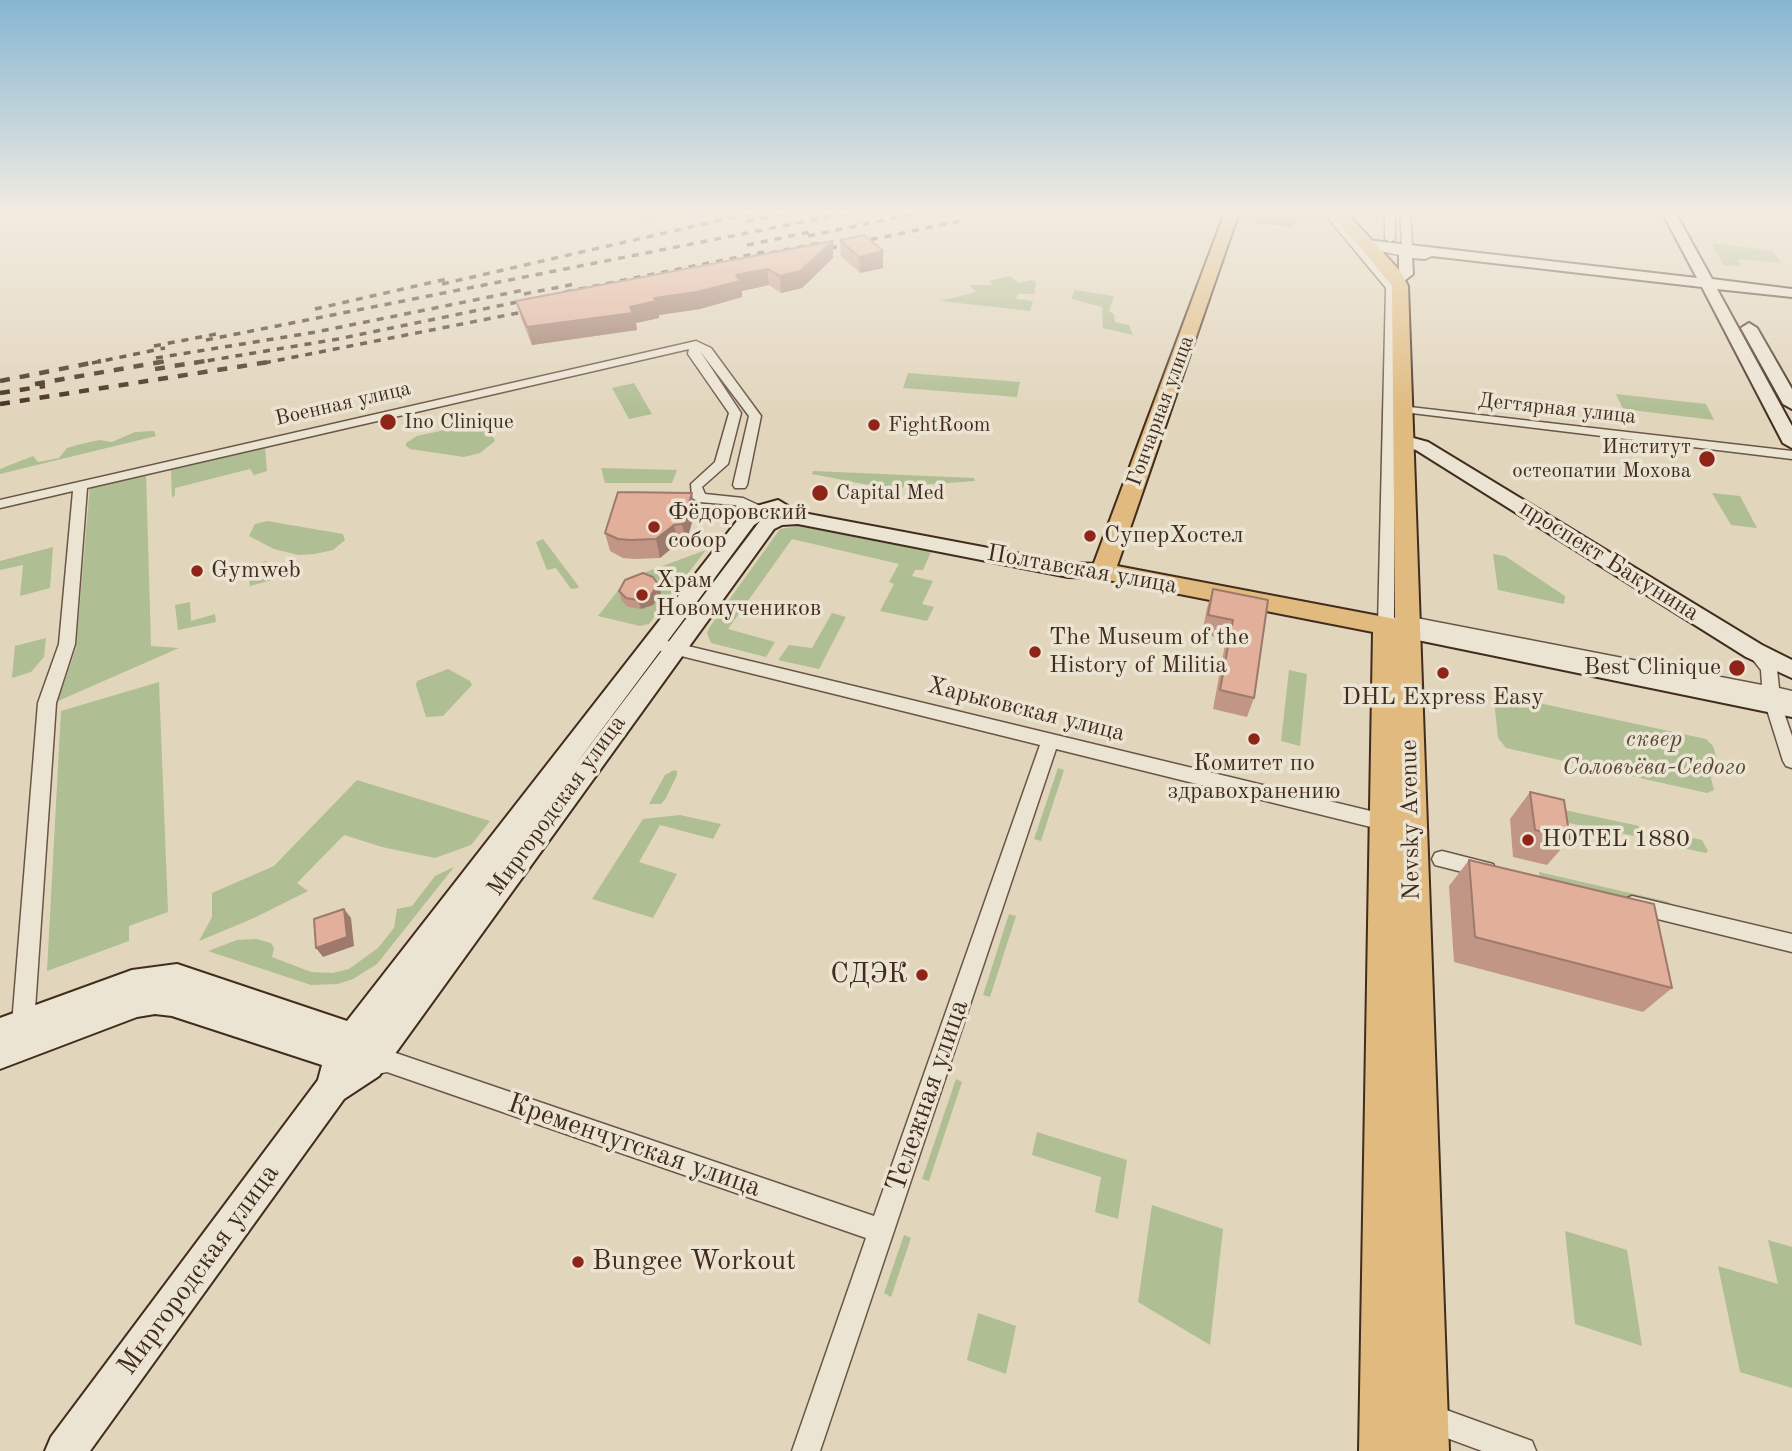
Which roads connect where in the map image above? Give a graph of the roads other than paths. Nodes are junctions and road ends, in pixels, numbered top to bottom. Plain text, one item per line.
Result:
1 (1208, 280) edge
2 (1386, 280) edge
3 (1656, 280) edge
4 (1663, 280) edge
5 (1712, 280) edge
6 (1714, 280) edge
7 (1399, 281) edge
8 (1717, 287) junction
9 (1792, 293) edge
10 (1792, 298) edge
11 (695, 344) junction
12 (1792, 404) edge
13 (1401, 410) junction
14 (1395, 439) junction
15 (1792, 443) edge
16 (1792, 455) edge
17 (80, 486) junction
18 (739, 492) junction
19 (0, 503) edge
20 (769, 515) junction
21 (1103, 569) junction
22 (1399, 626) junction
23 (664, 646) junction
24 (1754, 651) junction
25 (1792, 670) edge
26 (1782, 700) edge
27 (1050, 741) junction
28 (1792, 761) edge
29 (1387, 823) junction
30 (1442, 859) dead end
31 (1507, 875) edge
32 (1614, 900) edge
33 (1792, 943) edge
34 (12, 1029) edge
35 (0, 1054) edge
36 (360, 1059) junction
37 (882, 1231) junction
38 (1383, 1401) junction
39 (1426, 1434) edge
40 (65, 1451) edge
41 (806, 1451) edge
42 (1382, 1451) edge
43 (1522, 1451) edge

1 - 21 main road, Гончарная улица
2 - 14 street, Nevsky Avenue
3 - 8 street
4 - 8 street
5 - 8 street
6 - 8 street
7 - 13 main road, Nevsky Avenue
8 - 9 street
8 - 10 street
8 - 12 street
8 - 15 street
11 - 17 street, Военная улица
11 - 18 street
11 - 18 street
13 - 14 main road, Nevsky Avenue
13 - 16 street, Дегтярная улица
14 - 22 main road, Nevsky Avenue
14 - 24 street, проспект Бакунина
17 - 19 street, Военная улица
17 - 34 street
18 - 20 street
20 - 21 street, Полтавская улица
20 - 23 street, Миргородская улица
20 - 23 street, Миргородская улица
21 - 22 main road, Полтавская улица
22 - 26 street, Полтавская улица
22 - 29 main road, Nevsky Avenue
22 - 39 main road, Nevsky Avenue
23 - 27 street, Харьковская улица
23 - 36 street, Миргородская улица
24 - 25 street, проспект Бакунина
24 - 26 street
26 - 28 street
27 - 29 street, Харьковская улица
27 - 37 street, Тележная улица
29 - 38 main road, Nevsky Avenue
30 - 31 street
32 - 33 street
34 - 36 street, Кременчугская улица
35 - 36 street, Кременчугская улица
36 - 37 street, Кременчугская улица
36 - 40 street, Миргородская улица
37 - 41 street, Тележная улица
38 - 39 street
38 - 42 main road, Nevsky Avenue
39 - 43 street

